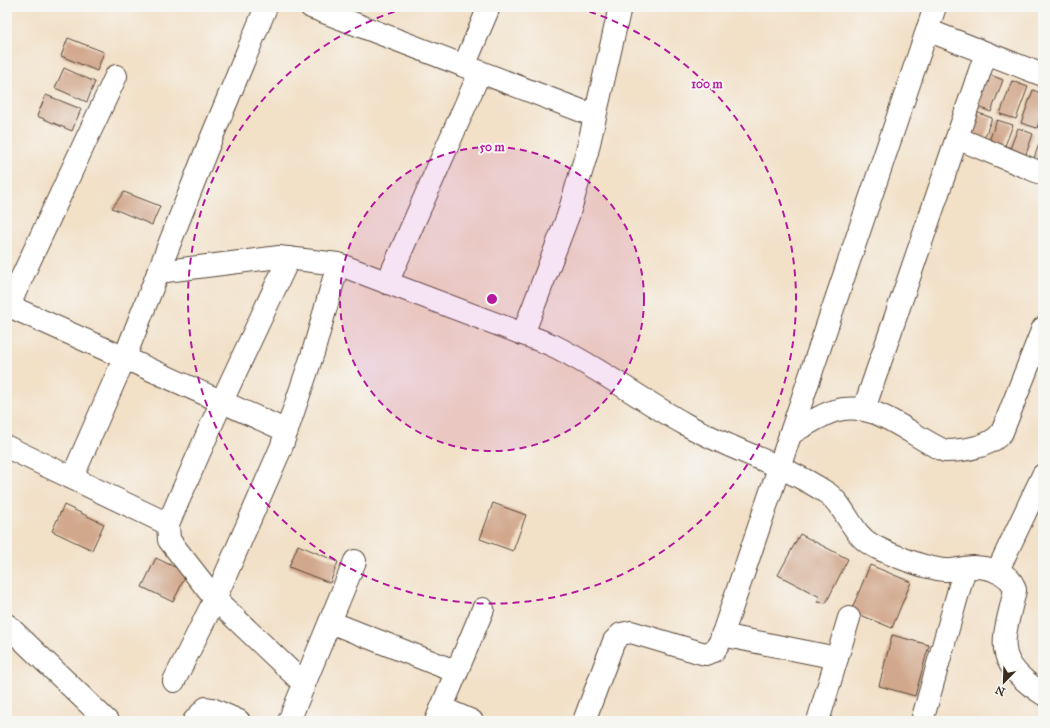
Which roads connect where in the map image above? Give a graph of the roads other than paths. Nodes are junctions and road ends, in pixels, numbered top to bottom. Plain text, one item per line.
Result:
1 (266, 7) edge
2 (311, 7) edge
3 (489, 7) edge
4 (620, 7) edge
5 (935, 7) edge
6 (927, 30) junction
7 (986, 53) junction
8 (472, 69) junction
9 (1043, 75) edge
10 (116, 76) dead end
11 (595, 116) junction
12 (957, 138) junction
13 (1043, 174) edge
14 (289, 258) junction
15 (338, 264) junction
16 (158, 272) junction
17 (387, 282) junction
18 (8, 308) edge
19 (1043, 328) edge
20 (523, 334) junction
21 (124, 359) junction
22 (221, 403) junction
23 (864, 409) junction
24 (287, 431) junction
25 (790, 434) junction
26 (7, 447) edge
27 (779, 467) junction
28 (1043, 475) edge
29 (72, 478) junction
30 (168, 524) junction
31 (355, 561) dead end
32 (964, 568) junction
33 (997, 572) junction
34 (215, 599) junction
35 (483, 609) dead end
36 (849, 618) dead end
37 (330, 622) junction
38 (7, 625) edge
39 (722, 635) junction
40 (837, 658) junction
41 (457, 672) junction
42 (174, 681) dead end
43 (304, 684) junction
44 (1043, 694) edge
45 (439, 714) edge
46 (108, 721) edge
47 (194, 721) edge
48 (239, 721) edge
49 (289, 721) edge
50 (472, 721) edge
51 (584, 721) edge
52 (818, 721) edge
53 (922, 721) edge

1 - 16 street
2 - 8 street
3 - 8 street
4 - 11 street
5 - 6 street
6 - 7 street
6 - 25 street
7 - 9 street
7 - 12 street
8 - 11 street
8 - 17 street
10 - 18 street
11 - 20 street
12 - 13 street
12 - 23 street
14 - 15 street
14 - 16 street
14 - 22 street
15 - 17 street
15 - 24 street
16 - 21 street
17 - 20 street
18 - 21 street
19 - 23 street
20 - 27 street
21 - 22 street
21 - 29 street
22 - 24 street
22 - 30 street
23 - 25 street
24 - 34 street
25 - 27 street
26 - 29 street
27 - 32 street
27 - 39 street
28 - 33 street
29 - 30 street
30 - 34 street
31 - 37 street
32 - 33 street
32 - 53 street
33 - 44 street
34 - 42 street
34 - 43 street
35 - 41 street
36 - 40 street
37 - 41 street
37 - 43 street
38 - 46 street
39 - 40 street
39 - 51 street
40 - 52 street
41 - 45 street
43 - 49 street
45 - 50 street
47 - 48 street

